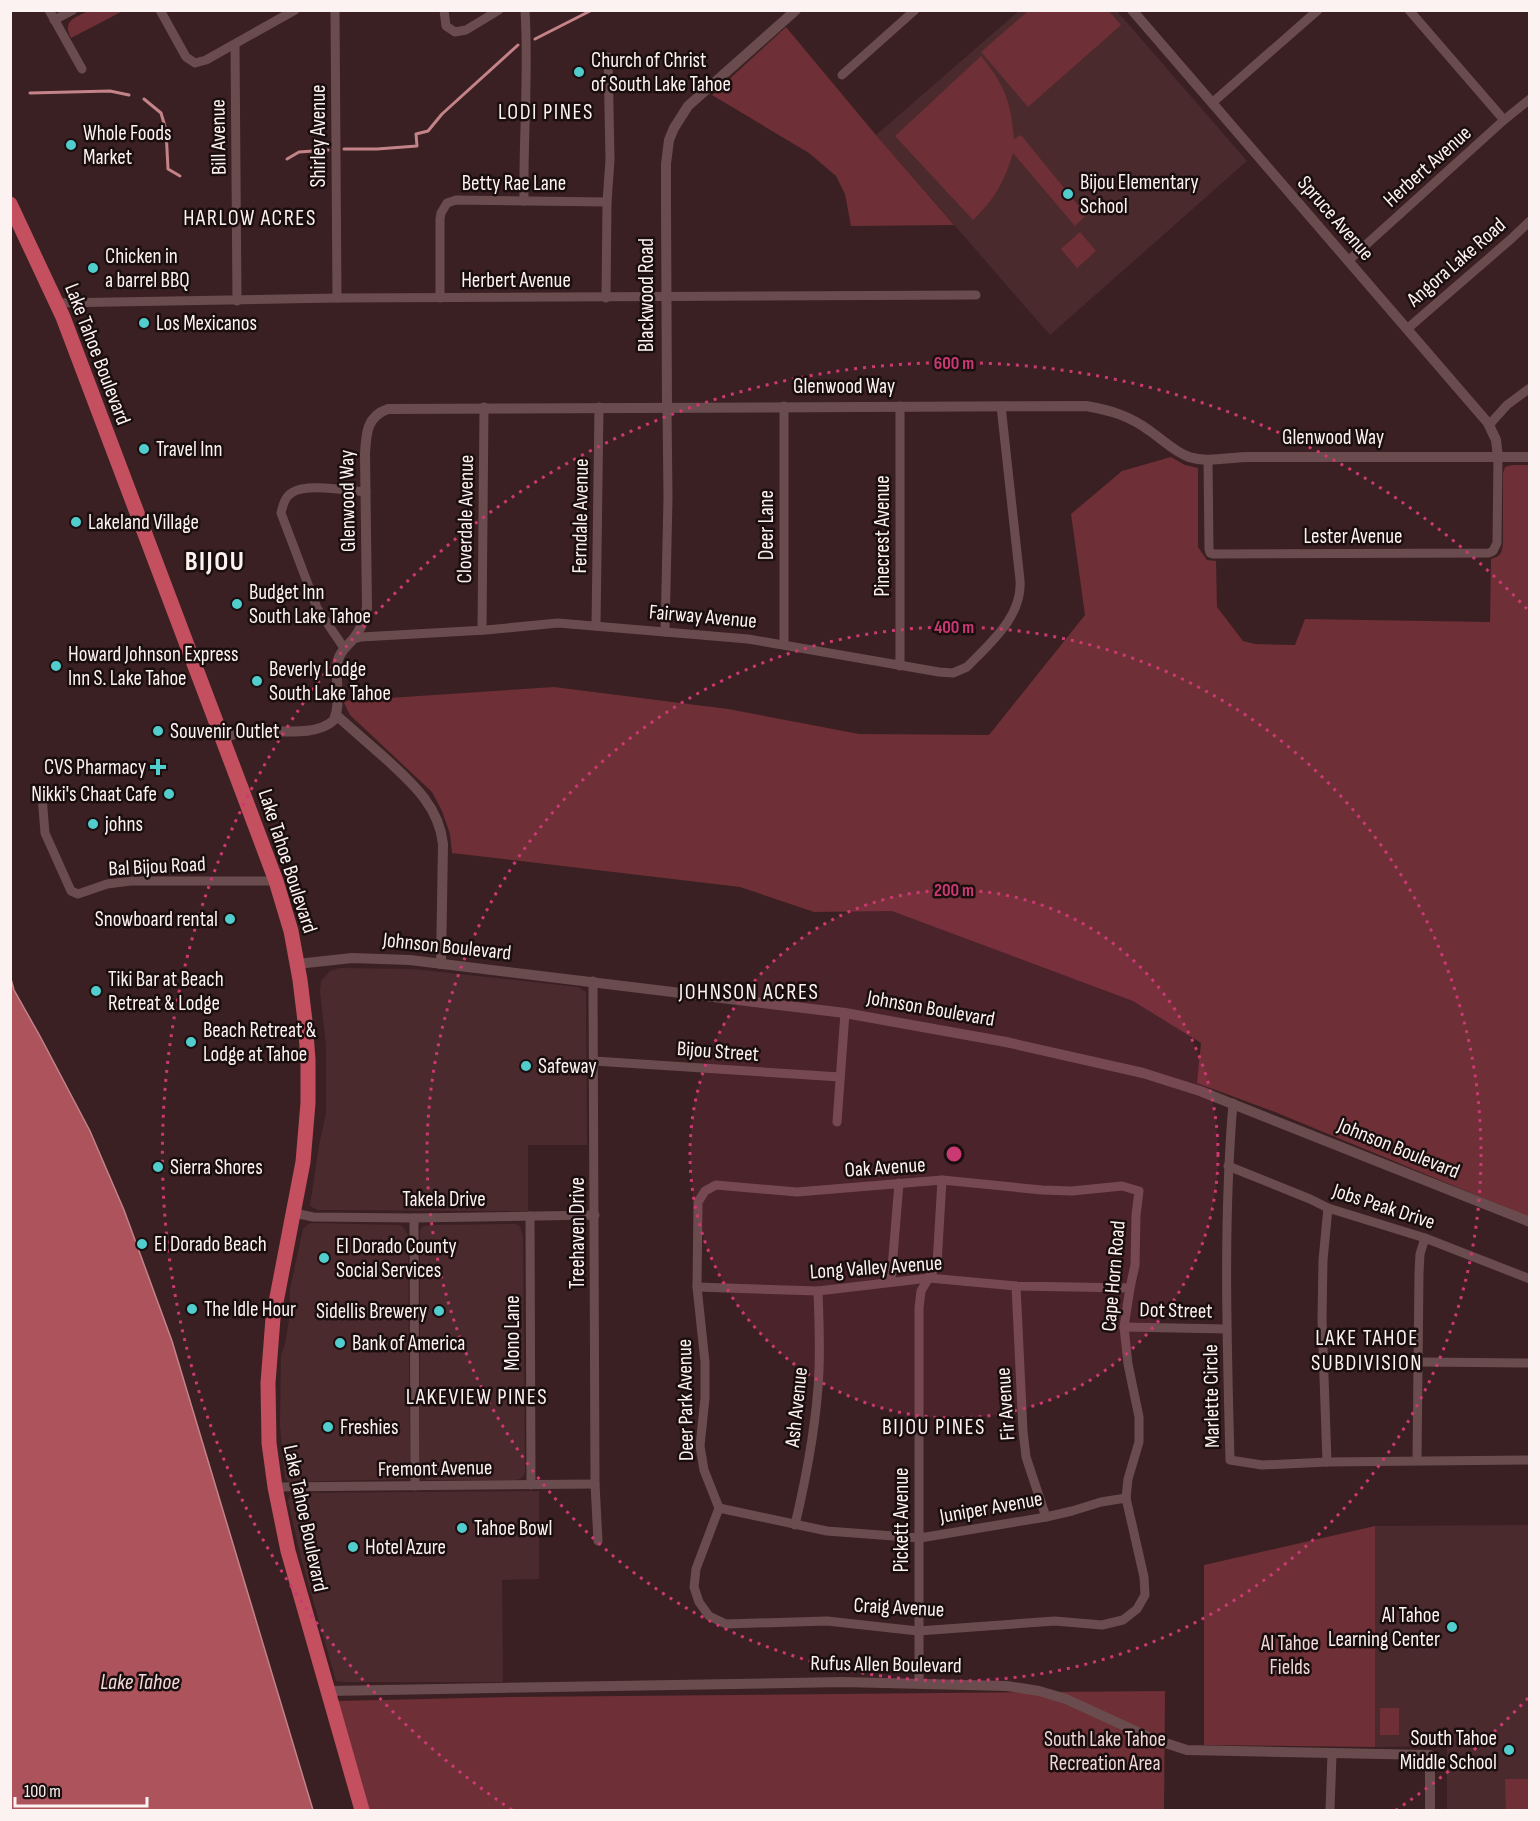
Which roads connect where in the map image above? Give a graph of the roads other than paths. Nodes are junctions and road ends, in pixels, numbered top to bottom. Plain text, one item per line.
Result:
1 (49, 10) edge
2 (73, 10) edge
3 (160, 10) edge
4 (295, 10) edge
5 (335, 10) edge
6 (444, 10) edge
7 (499, 10) edge
8 (525, 10) edge
9 (796, 10) edge
10 (915, 10) edge
11 (1132, 10) edge
12 (1318, 10) edge
13 (1409, 10) edge
14 (281, 14) edge
15 (54, 20) junction
16 (235, 45) junction
17 (608, 57) dead end
18 (82, 69) dead end
19 (842, 75) dead end
20 (1530, 99) edge
21 (1212, 103) junction
22 (1504, 120) junction
23 (524, 201) junction
24 (607, 202) junction
25 (10, 204) edge
26 (1530, 221) edge
27 (1348, 261) junction
28 (976, 295) dead end
29 (606, 297) junction
30 (666, 297) junction
31 (337, 298) junction
32 (440, 298) junction
33 (237, 301) junction
34 (57, 303) junction
35 (1407, 329) junction
36 (1530, 388) edge
37 (784, 406) junction
38 (900, 406) junction
39 (1001, 406) junction
40 (484, 407) junction
41 (599, 407) junction
42 (667, 407) junction
43 (1489, 425) junction
44 (1498, 457) junction
45 (1530, 457) edge
46 (1208, 460) junction
47 (366, 492) junction
48 (596, 626) junction
49 (482, 630) junction
50 (665, 632) junction
51 (354, 639) junction
52 (784, 644) junction
53 (344, 648) junction
54 (900, 666) junction
55 (336, 715) junction
56 (222, 739) junction
57 (42, 796) dead end
58 (276, 881) junction
59 (297, 964) junction
60 (441, 964) junction
61 (593, 981) junction
62 (846, 1013) junction
63 (594, 1061) junction
64 (840, 1077) junction
65 (1233, 1103) junction
66 (837, 1122) dead end
67 (1228, 1166) junction
68 (942, 1180) junction
69 (899, 1183) junction
70 (705, 1191) joint
71 (1139, 1191) joint
72 (1328, 1208) junction
73 (294, 1213) junction
74 (595, 1215) junction
75 (530, 1216) junction
76 (414, 1218) junction
77 (1530, 1222) edge
78 (1425, 1238) junction
79 (929, 1278) junction
80 (1530, 1279) edge
81 (891, 1281) junction
82 (1016, 1286) junction
83 (698, 1287) junction
84 (1130, 1288) junction
85 (818, 1291) junction
86 (1124, 1327) junction
87 (1227, 1329) junction
88 (1419, 1362) junction
89 (1530, 1363) edge
90 (1417, 1460) junction
91 (1530, 1460) edge
92 (1327, 1462) junction
93 (596, 1484) junction
94 (531, 1485) junction
95 (415, 1486) junction
96 (274, 1487) junction
97 (1126, 1498) junction
98 (719, 1508) junction
99 (1046, 1517) junction
100 (795, 1525) junction
101 (920, 1538) junction
102 (597, 1541) dead end
103 (1137, 1609) joint
104 (918, 1631) junction
105 (919, 1684) junction
106 (328, 1691) junction
107 (1332, 1754) junction
108 (362, 1810) edge
109 (1330, 1810) edge
110 (1430, 1810) edge

1 - 15 street
2 - 15 street
3 - 16 street
4 - 14 street
5 - 31 street, Shirley Avenue
6 - 7 street
8 - 23 street
9 - 30 street, Blackwood Road
10 - 19 street
11 - 21 street, Spruce Avenue
12 - 21 street
13 - 22 street
14 - 16 street
15 - 18 street
16 - 33 street, Bill Avenue
17 - 24 street
20 - 22 street, Herbert Avenue
21 - 27 street, Spruce Avenue
22 - 27 street, Herbert Avenue
23 - 24 street, Betty Rae Lane
23 - 32 street, Betty Rae Lane
24 - 29 street
25 - 34 highway, Lake Tahoe Boulevard
26 - 35 street, Angora Lake Road
27 - 35 street, Spruce Avenue
28 - 30 street, Herbert Avenue
29 - 30 street, Herbert Avenue
29 - 32 street, Herbert Avenue
30 - 42 street, Blackwood Road
31 - 32 street, Herbert Avenue
31 - 33 street, Herbert Avenue
33 - 34 street, Herbert Avenue
34 - 56 highway, Lake Tahoe Boulevard
35 - 43 street, Spruce Avenue
36 - 43 street
37 - 38 street, Glenwood Way
37 - 42 street, Glenwood Way
37 - 52 street, Deer Lane
38 - 39 street, Glenwood Way
38 - 54 street, Pinecrest Avenue
39 - 46 street, Glenwood Way
39 - 54 street, Fairway Avenue
40 - 41 street, Glenwood Way
40 - 47 street, Glenwood Way
40 - 49 street, Cloverdale Avenue
41 - 42 street, Glenwood Way
41 - 48 street, Ferndale Avenue
42 - 50 street, Blackwood Road
43 - 44 street, Spruce Avenue
44 - 45 street, Glenwood Way
44 - 46 street, Glenwood Way
44 - 46 street, Lester Avenue
47 - 51 street, Glenwood Way
47 - 53 street
48 - 49 street, Fairway Avenue
48 - 50 street, Fairway Avenue
49 - 51 street, Fairway Avenue
50 - 52 street, Fairway Avenue
51 - 53 street
52 - 54 street, Fairway Avenue
53 - 55 street
55 - 56 street
55 - 60 street
56 - 58 highway, Lake Tahoe Boulevard
57 - 58 street, Bal Bijou Road
58 - 59 highway, Lake Tahoe Boulevard
59 - 60 street, Johnson Boulevard
59 - 73 highway, Lake Tahoe Boulevard
60 - 61 street, Johnson Boulevard
61 - 62 street, Johnson Boulevard
61 - 63 street, Treehaven Drive
62 - 64 street
62 - 65 street, Johnson Boulevard
63 - 64 street, Bijou Street
63 - 74 street, Treehaven Drive
64 - 66 street
65 - 67 street, Marlette Circle
65 - 77 street, Johnson Boulevard
67 - 72 street, Jobs Peak Drive
67 - 87 street, Marlette Circle
68 - 69 street, Oak Avenue
68 - 71 street, Oak Avenue
68 - 79 street, Pickett Avenue
69 - 70 street, Oak Avenue
69 - 81 street
70 - 83 street, Deer Park Avenue
71 - 84 street, Cape Horn Road
72 - 78 street, Jobs Peak Drive
72 - 92 street
73 - 76 street, Takela Drive
73 - 96 highway, Lake Tahoe Boulevard
74 - 75 street, Takela Drive
74 - 93 street, Treehaven Drive
75 - 76 street, Takela Drive
75 - 94 street, Mono Lane
76 - 95 street
78 - 80 street, Jobs Peak Drive
78 - 88 street
79 - 81 street, Long Valley Avenue
79 - 82 street, Long Valley Avenue
79 - 101 street, Pickett Avenue
81 - 85 street, Long Valley Avenue
82 - 84 street, Long Valley Avenue
82 - 99 street, Fir Avenue
83 - 85 street, Long Valley Avenue
83 - 98 street, Deer Park Avenue
84 - 86 street, Cape Horn Road
85 - 100 street, Ash Avenue
86 - 87 street, Dot Street
86 - 97 street, Cape Horn Road
87 - 92 street, Marlette Circle
88 - 89 street
88 - 90 street
90 - 91 street, Marlette Circle
90 - 92 street, Marlette Circle
93 - 94 street, Fremont Avenue
93 - 102 street, Treehaven Drive
94 - 95 street, Fremont Avenue
95 - 96 street, Fremont Avenue
96 - 106 highway, Lake Tahoe Boulevard
97 - 99 street, Juniper Avenue
97 - 103 street, Cape Horn Road
98 - 100 street, Juniper Avenue
98 - 104 street, Craig Avenue
99 - 101 street, Juniper Avenue
100 - 101 street, Juniper Avenue
101 - 104 street, Pickett Avenue
103 - 104 street, Craig Avenue
104 - 105 street, Pickett Avenue
105 - 106 street, Rufus Allen Boulevard
105 - 107 street, Rufus Allen Boulevard
106 - 108 highway, Lake Tahoe Boulevard
107 - 109 street
107 - 110 street, Rufus Allen Boulevard

